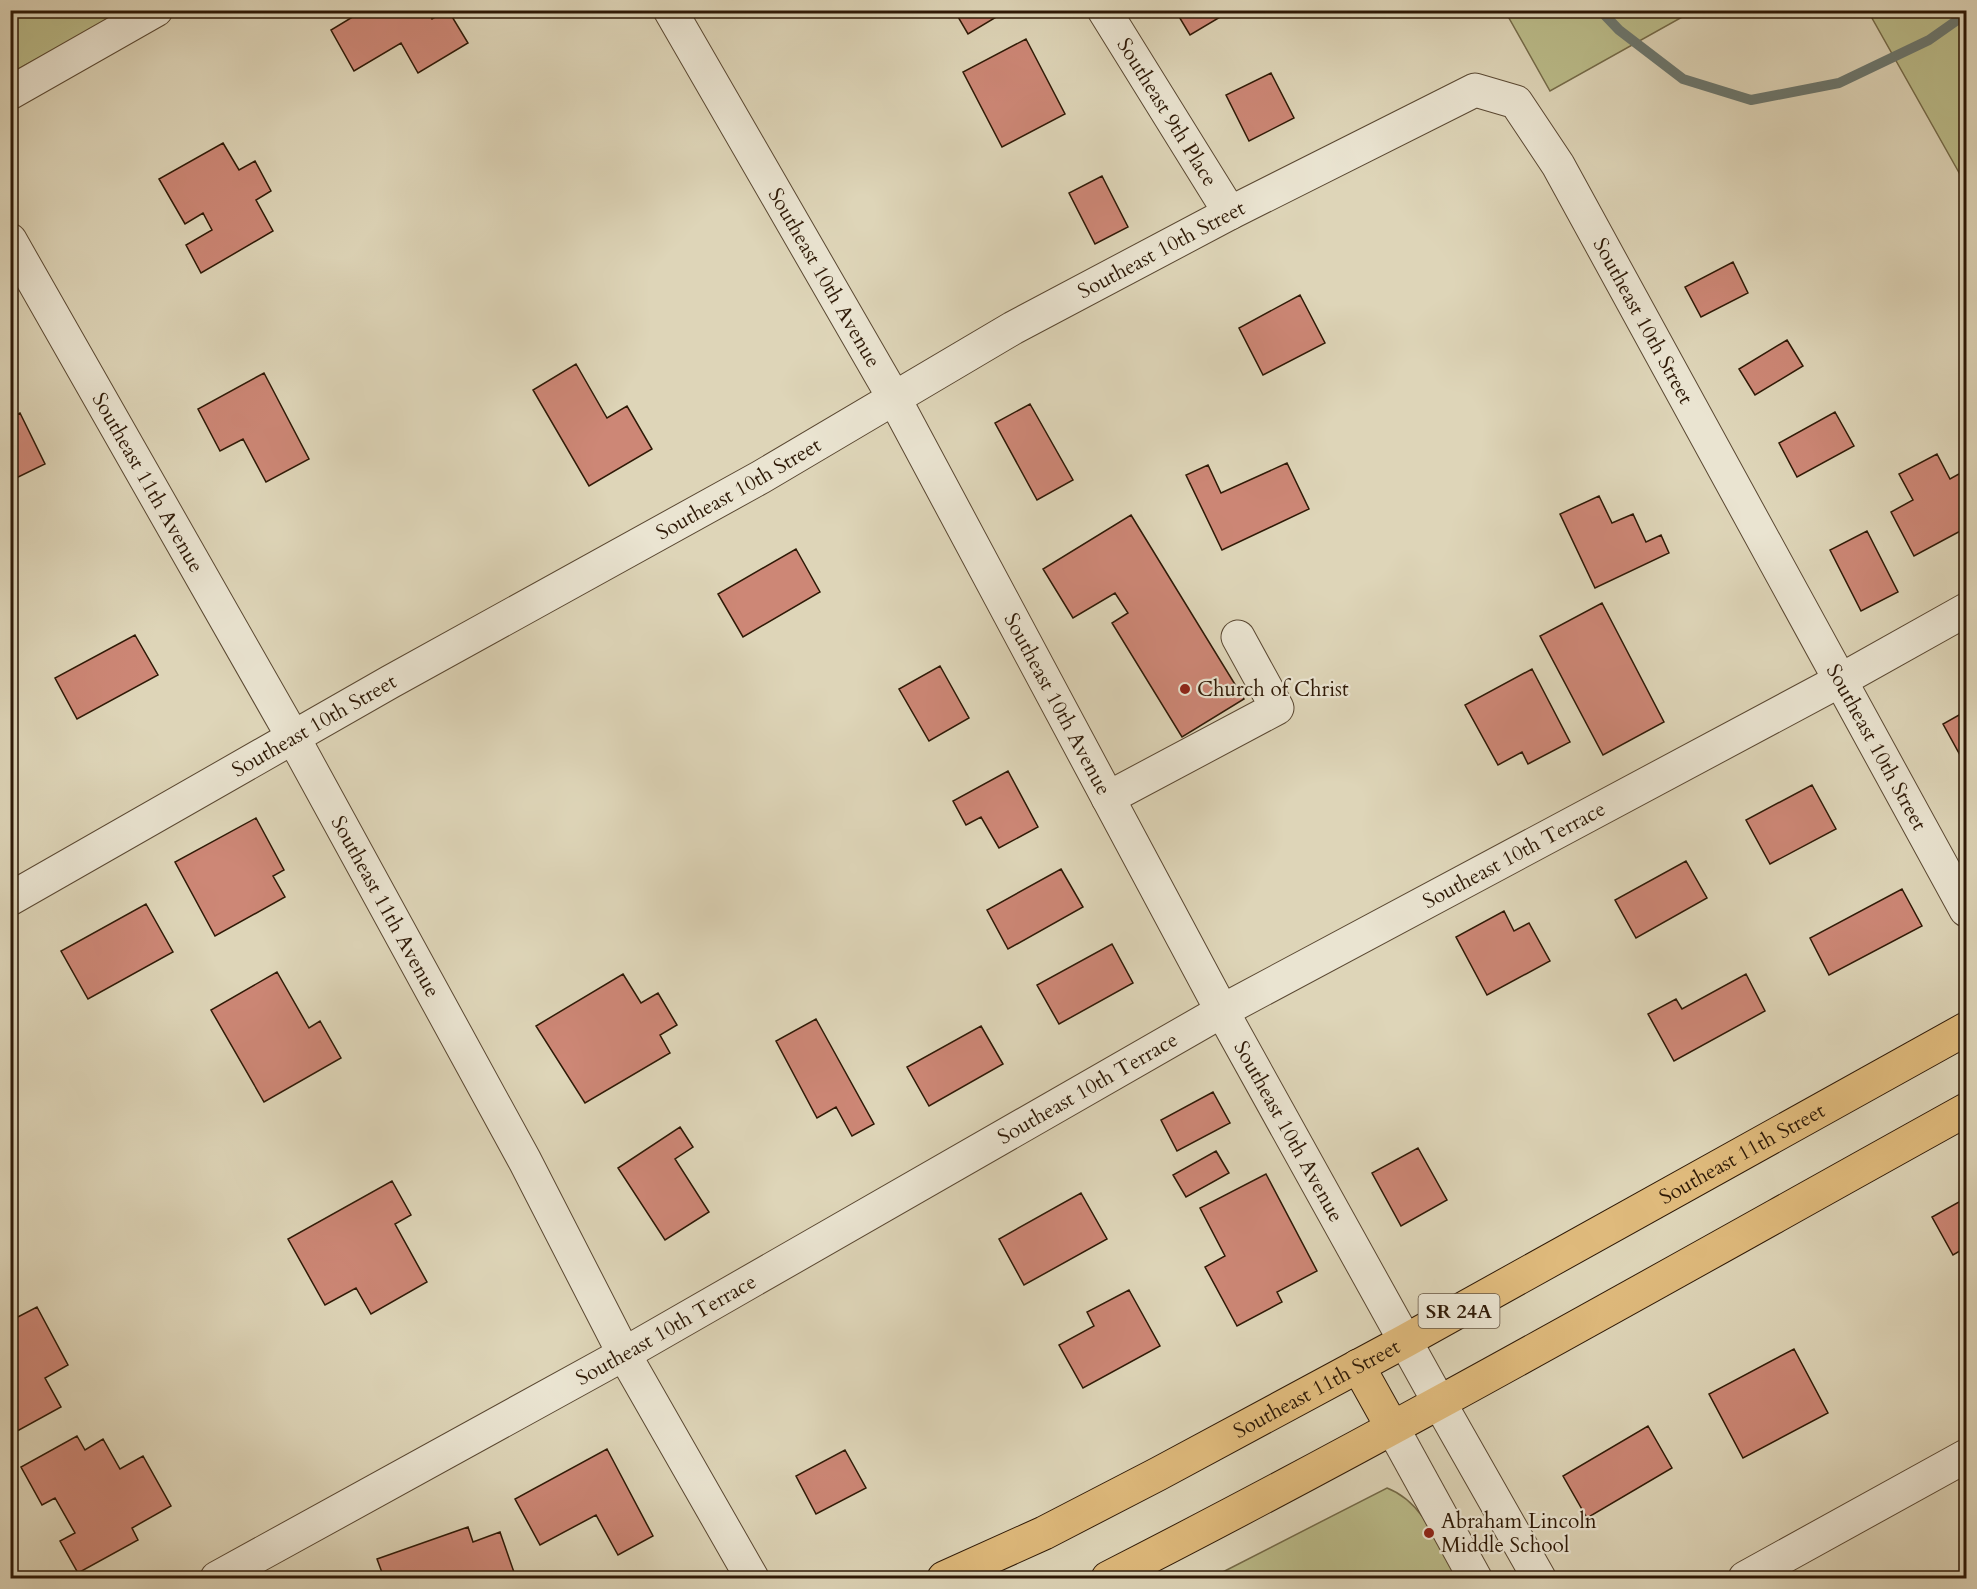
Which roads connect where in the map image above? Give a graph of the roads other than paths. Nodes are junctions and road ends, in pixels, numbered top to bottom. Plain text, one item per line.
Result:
1 (156, 10) edge
2 (670, 10) edge
3 (1104, 10) edge
4 (10, 93) edge
5 (1230, 213) junction
6 (10, 240) edge
7 (894, 398) junction
8 (1966, 610) edge
9 (1238, 637) dead end
10 (1841, 680) junction
11 (293, 737) junction
12 (1108, 798) junction
13 (10, 900) edge
14 (1966, 910) edge
15 (1222, 1011) junction
16 (1966, 1029) edge
17 (1966, 1110) edge
18 (1405, 1341) junction
19 (624, 1354) junction
20 (1358, 1366) junction
21 (1439, 1402) junction
22 (1392, 1427) junction
23 (1966, 1456) edge
24 (217, 1578) edge
25 (752, 1578) edge
26 (944, 1578) edge
27 (1108, 1578) edge
28 (1475, 1578) edge
29 (1539, 1578) edge
30 (1745, 1578) edge

1 - 4 street
2 - 7 street, Southeast 10th Avenue
3 - 5 street, Southeast 9th Place
5 - 7 street, Southeast 10th Street
5 - 10 street, Southeast 10th Street
6 - 11 street, Southeast 11th Avenue
7 - 11 street, Southeast 10th Street
7 - 12 street, Southeast 10th Avenue
8 - 10 street, Southeast 10th Terrace
9 - 12 street
10 - 14 street, Southeast 10th Street
10 - 15 street, Southeast 10th Terrace
11 - 13 street, Southeast 10th Street
11 - 19 street, Southeast 11th Avenue
12 - 15 street, Southeast 10th Avenue
15 - 18 street, Southeast 10th Avenue
15 - 19 street, Southeast 10th Terrace
16 - 18 highway, Southeast 11th Street / SR 24A
17 - 21 highway
18 - 20 highway, Southeast 11th Street / SR 24A
18 - 21 street, Southeast 10th Avenue
19 - 24 street, Southeast 10th Terrace
19 - 25 street, Southeast 11th Avenue
20 - 22 highway
20 - 26 highway, Southeast 11th Street / SR 24A
21 - 22 highway
21 - 29 street, Southeast 10th Avenue
22 - 27 highway
22 - 28 street
23 - 30 street

